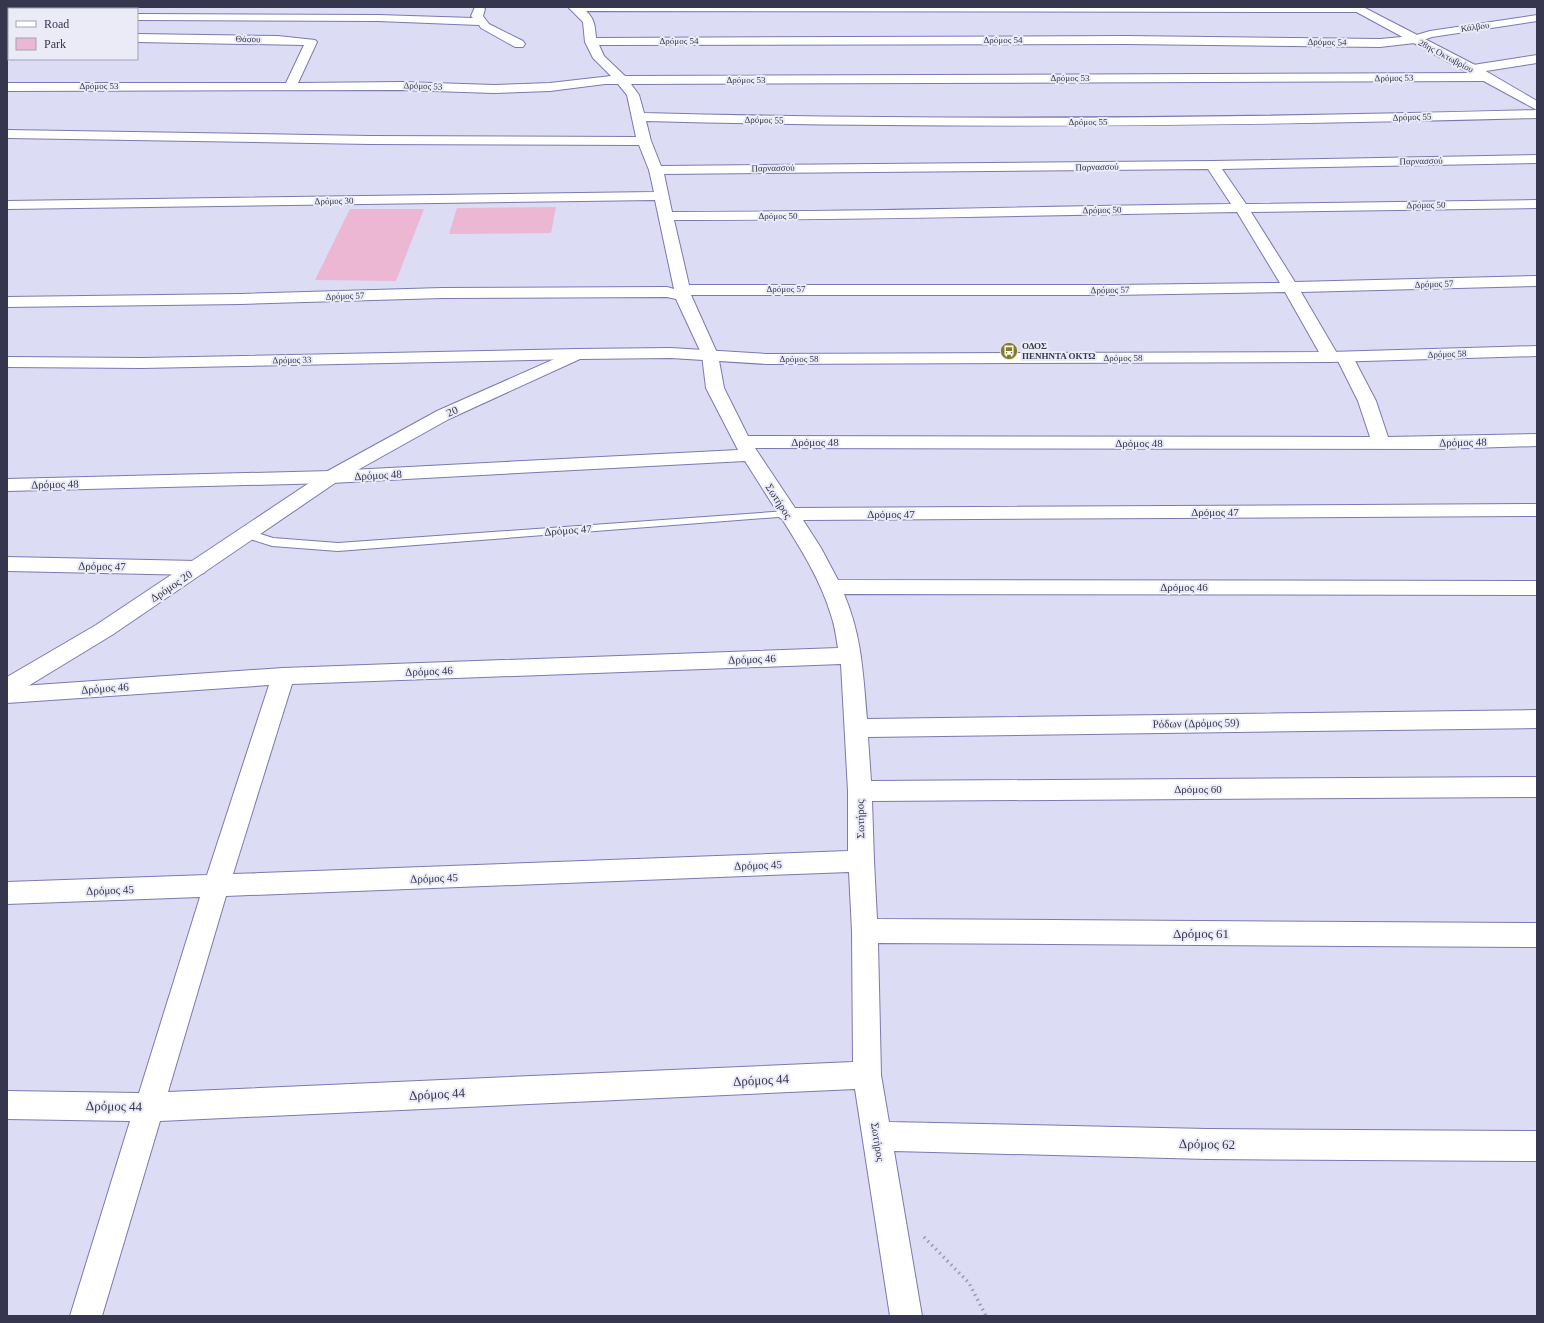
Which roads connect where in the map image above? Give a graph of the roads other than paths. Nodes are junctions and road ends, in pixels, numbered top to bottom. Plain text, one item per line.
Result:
1 (480, 7) edge
2 (575, 8) edge
3 (805, 8) edge
4 (1033, 8) junction
5 (1357, 8) edge
6 (138, 17) edge
7 (309, 18) junction
8 (1537, 18) edge
9 (480, 22) junction
10 (138, 38) edge
11 (1414, 39) junction
12 (1038, 40) junction
13 (311, 42) junction
14 (591, 42) junction
15 (519, 44) dead end
16 (1537, 59) edge
17 (1473, 69) junction
18 (1486, 77) junction
19 (622, 80) junction
20 (290, 85) junction
21 (7, 87) edge
22 (1537, 106) edge
23 (1537, 114) edge
24 (638, 117) junction
25 (7, 134) edge
26 (644, 141) junction
27 (1537, 158) edge
28 (1212, 165) junction
29 (656, 170) junction
30 (662, 196) junction
31 (1537, 204) edge
32 (7, 205) edge
33 (1243, 209) junction
34 (667, 216) junction
35 (1537, 281) edge
36 (1291, 288) junction
37 (683, 293) junction
38 (7, 302) edge
39 (1537, 351) edge
40 (577, 354) junction
41 (710, 355) junction
42 (1337, 357) junction
43 (7, 362) edge
44 (1537, 440) edge
45 (1381, 443) junction
46 (746, 449) junction
47 (331, 477) junction
48 (7, 485) edge
49 (1537, 510) edge
50 (787, 514) junction
51 (248, 534) junction
52 (7, 564) edge
53 (197, 568) junction
54 (831, 587) junction
55 (1537, 588) edge
56 (851, 656) junction
57 (283, 676) junction
58 (7, 688) edge
59 (7, 695) edge
60 (1537, 719) edge
61 (855, 728) junction
62 (1537, 787) edge
63 (860, 791) junction
64 (861, 861) junction
65 (216, 886) junction
66 (7, 893) edge
67 (865, 931) junction
68 (1537, 935) edge
69 (868, 1075) junction
70 (7, 1105) edge
71 (150, 1107) junction
72 (877, 1136) junction
73 (1537, 1146) edge
74 (86, 1316) edge
75 (906, 1316) edge

1 - 9 street
2 - 3 street
2 - 14 street
3 - 4 street
4 - 5 street
4 - 12 street
5 - 11 street, 28ης Οκτωβρίου
6 - 7 street
7 - 9 street
7 - 13 street
8 - 11 street, Κάλβου
9 - 15 street
10 - 13 street, Θάσου
11 - 12 street, Δρόμος 54
11 - 17 street, 28ης Οκτωβρίου
12 - 14 street, Δρόμος 54
13 - 20 street
14 - 19 street
16 - 17 street
17 - 18 street, 28ης Οκτωβρίου
18 - 19 street, Δρόμος 53
18 - 22 street, 28ης Οκτωβρίου
19 - 20 street, Δρόμος 53
19 - 24 street, Σωτήρος
20 - 21 street, Δρόμος 53
23 - 24 street, Δρόμος 55
24 - 26 street, Σωτήρος
25 - 26 street
26 - 29 street, Σωτήρος
27 - 28 street, Παρνασσού
28 - 29 street, Παρνασσού
28 - 33 street
29 - 30 street, Σωτήρος
30 - 32 street, Δρόμος 30
30 - 34 street, Σωτήρος
31 - 33 street, Δρόμος 50
33 - 34 street, Δρόμος 50
33 - 36 street
34 - 37 street, Σωτήρος
35 - 36 street, Δρόμος 57
36 - 37 street, Δρόμος 57
36 - 42 street
37 - 38 street, Δρόμος 57
37 - 41 street, Σωτήρος
39 - 42 street, Δρόμος 58
40 - 41 street, Δρόμος 33
40 - 43 street, Δρόμος 33
40 - 47 street, 20
41 - 42 street, Δρόμος 58
41 - 46 street, Σωτήρος
42 - 45 street
44 - 45 street, Δρόμος 48
45 - 46 street, Δρόμος 48
46 - 47 street, Δρόμος 48
46 - 50 street, Σωτήρος
47 - 48 street, Δρόμος 48
47 - 51 street, Δρόμος 20
49 - 50 street, Δρόμος 47
50 - 51 lane, Δρόμος 47
50 - 54 street, Σωτήρος
51 - 53 street, Δρόμος 20
52 - 53 street, Δρόμος 47
53 - 58 street, Δρόμος 20
54 - 55 street, Δρόμος 46
54 - 56 street, Σωτήρος
56 - 57 street, Δρόμος 46
56 - 61 street, Σωτήρος
57 - 59 street, Δρόμος 46
57 - 65 street
60 - 61 street, Ρόδων (Δρόμος 59)
61 - 63 street, Σωτήρος
62 - 63 street, Δρόμος 60
63 - 64 street, Σωτήρος
64 - 65 street, Δρόμος 45
64 - 67 street, Σωτήρος
65 - 66 street, Δρόμος 45
65 - 71 street
67 - 68 street, Δρόμος 61
67 - 69 street, Σωτήρος
69 - 71 street, Δρόμος 44
69 - 72 street, Σωτήρος
70 - 71 street, Δρόμος 44
71 - 74 street
72 - 73 street, Δρόμος 62
72 - 75 street, Σωτήρος

